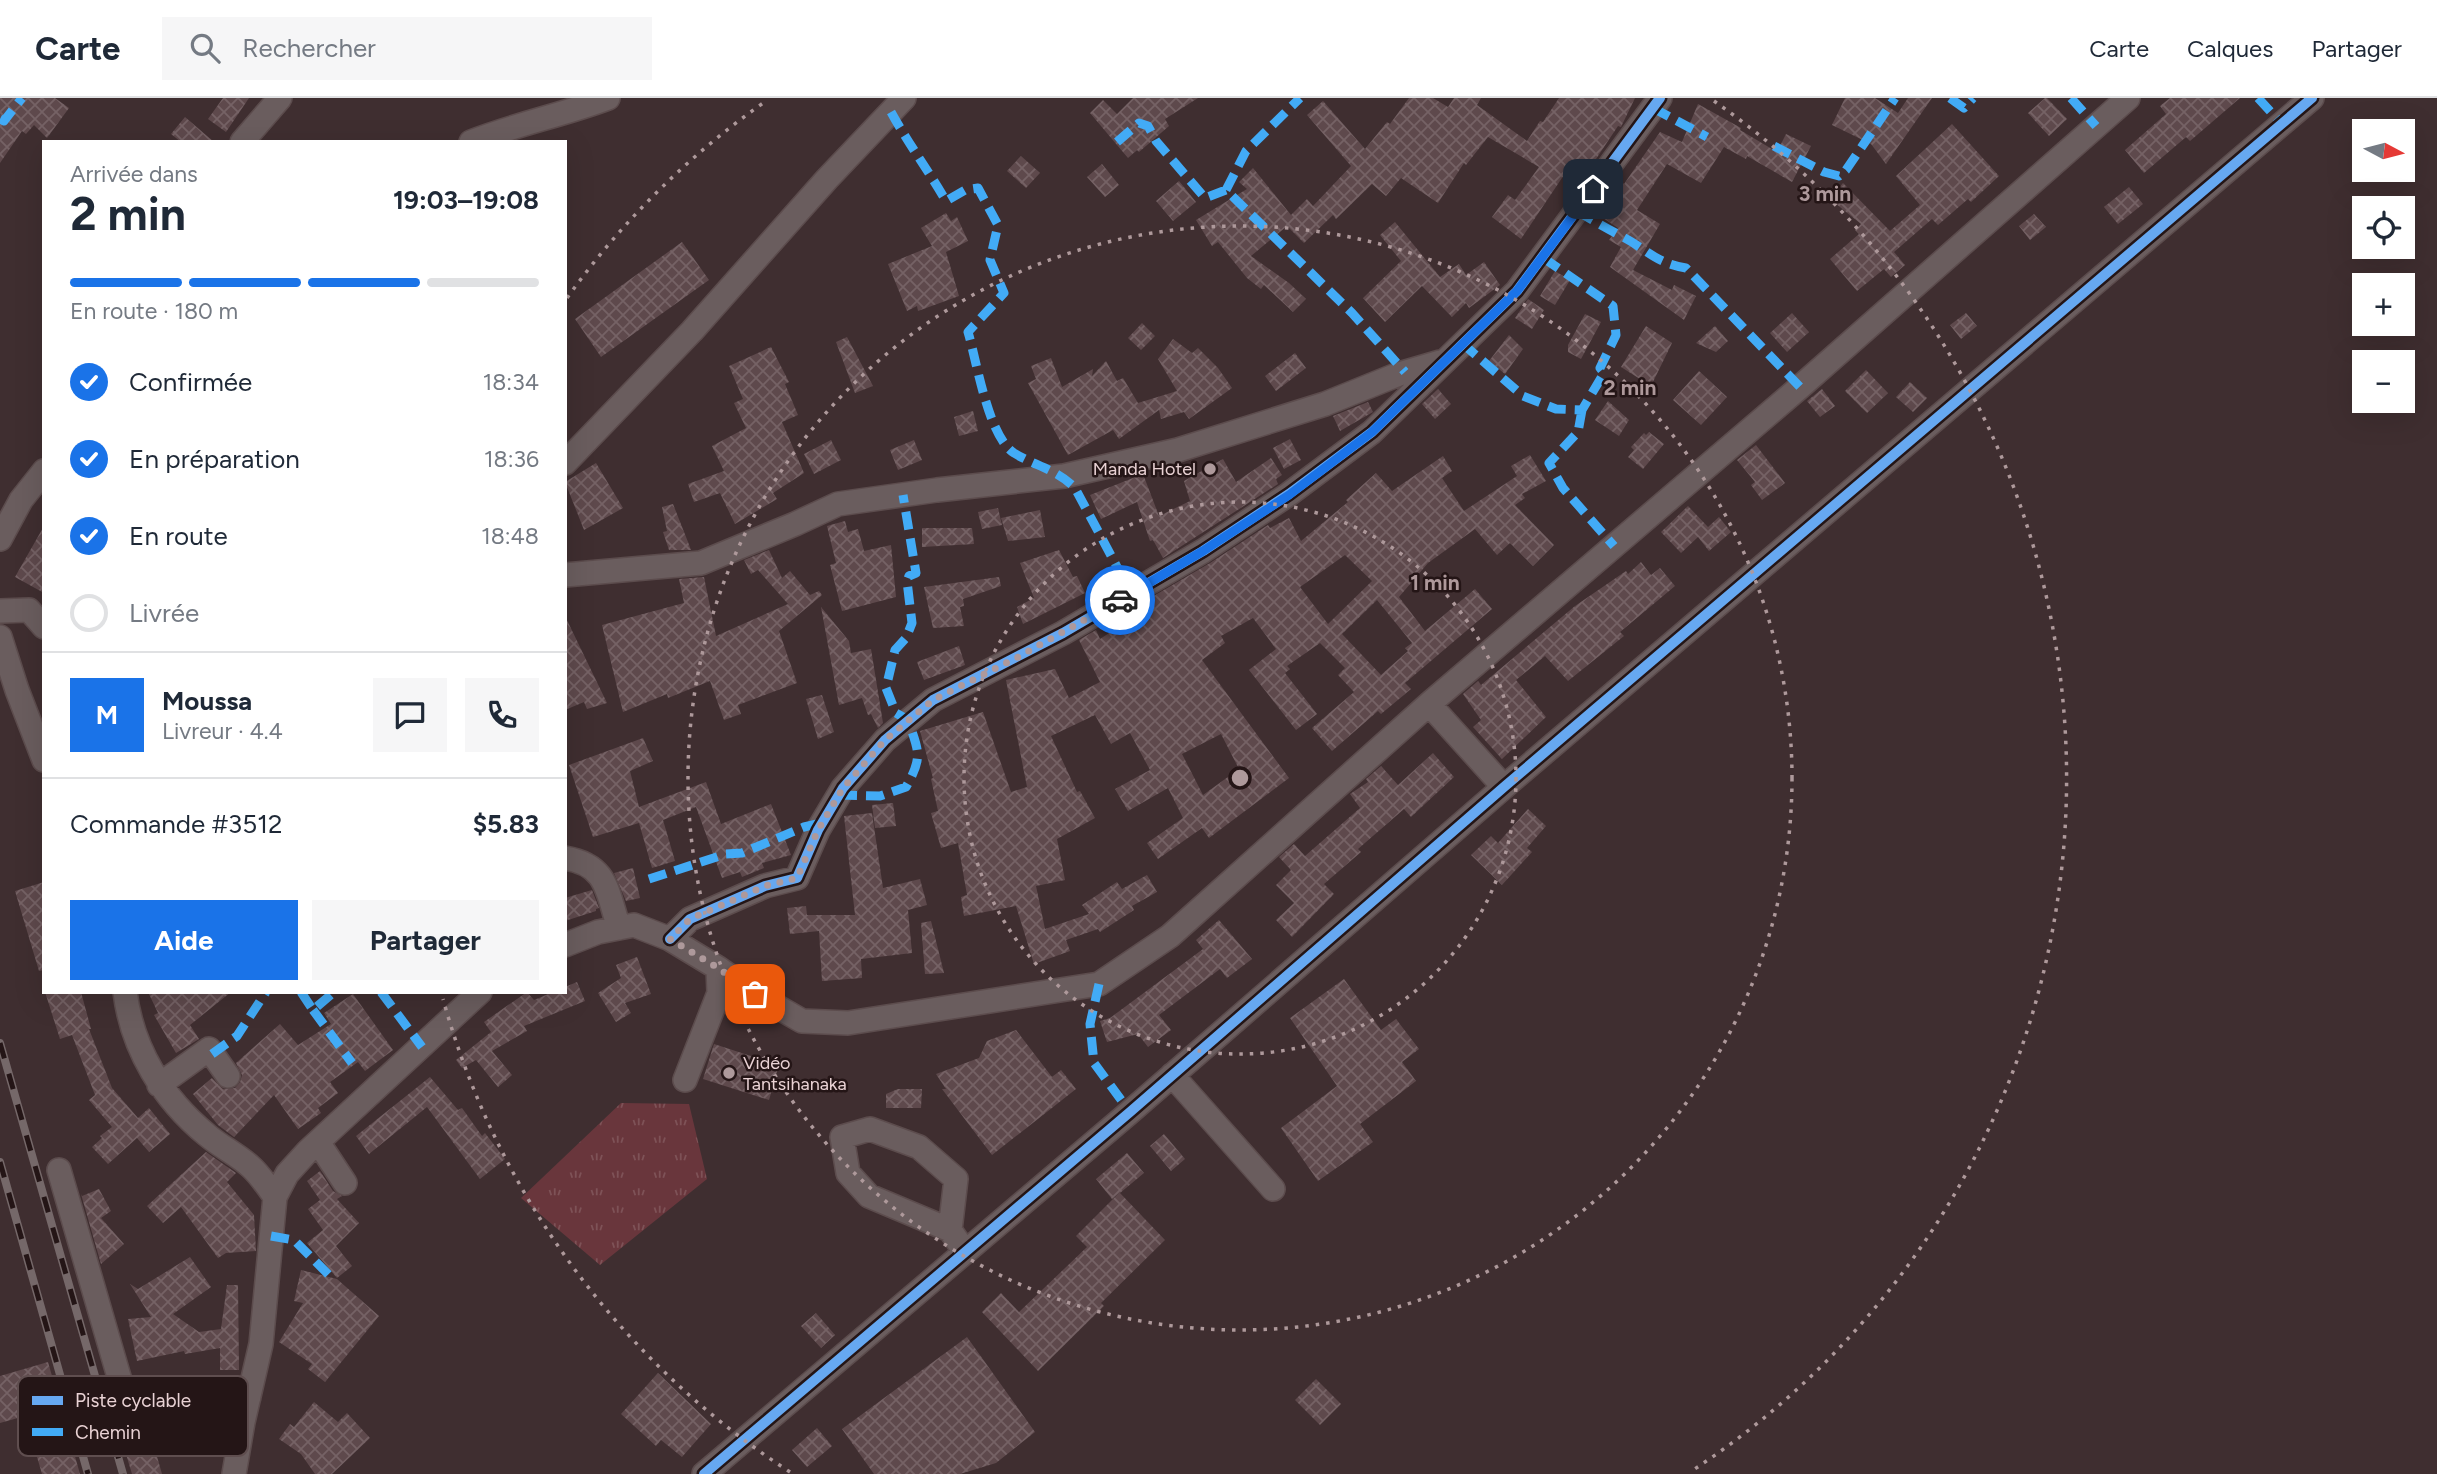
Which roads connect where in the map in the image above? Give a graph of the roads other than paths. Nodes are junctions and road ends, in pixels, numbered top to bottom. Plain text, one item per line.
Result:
1 (280, 98) edge
2 (608, 98) edge
3 (904, 98) edge
4 (1660, 98) edge
5 (2128, 98) edge
6 (2312, 98) edge
7 (244, 140) edge
8 (476, 140) edge
9 (1443, 361) junction
10 (567, 461) edge
11 (42, 474) edge
12 (0, 540) edge
13 (567, 575) edge
14 (0, 611) edge
15 (42, 625) edge
16 (0, 637) edge
17 (8, 687) edge
18 (1429, 704) junction
19 (42, 756) edge
20 (1504, 787) junction
21 (567, 858) edge
22 (620, 928) junction
23 (670, 939) junction
24 (567, 943) edge
25 (718, 968) junction
26 (125, 994) edge
27 (478, 994) edge
28 (1172, 1075) junction
29 (228, 1076) dead end
30 (685, 1080) dead end
31 (159, 1085) junction
32 (318, 1142) junction
33 (59, 1170) dead end
34 (345, 1183) dead end
35 (1273, 1189) dead end
36 (275, 1196) junction
37 (950, 1230) junction
38 (965, 1252) junction
39 (119, 1376) edge
40 (249, 1396) joint
41 (248, 1401) edge
42 (237, 1456) edge
43 (234, 1474) edge
44 (704, 1474) edge

1 - 7 street
2 - 8 street
3 - 10 street
4 - 9 street
5 - 18 street
6 - 20 street
9 - 13 street
9 - 23 street
11 - 12 street
14 - 15 street
16 - 17 street
17 - 19 street
18 - 20 street
18 - 25 street
20 - 28 street
21 - 22 street
22 - 23 street
22 - 24 street
23 - 25 street
25 - 30 street
26 - 31 street
27 - 32 street
28 - 35 street
28 - 38 street
29 - 31 street
31 - 36 street
32 - 34 street
32 - 36 street
33 - 39 street
36 - 40 street
37 - 37 street
37 - 38 street
38 - 44 street
40 - 41 street
42 - 43 street

